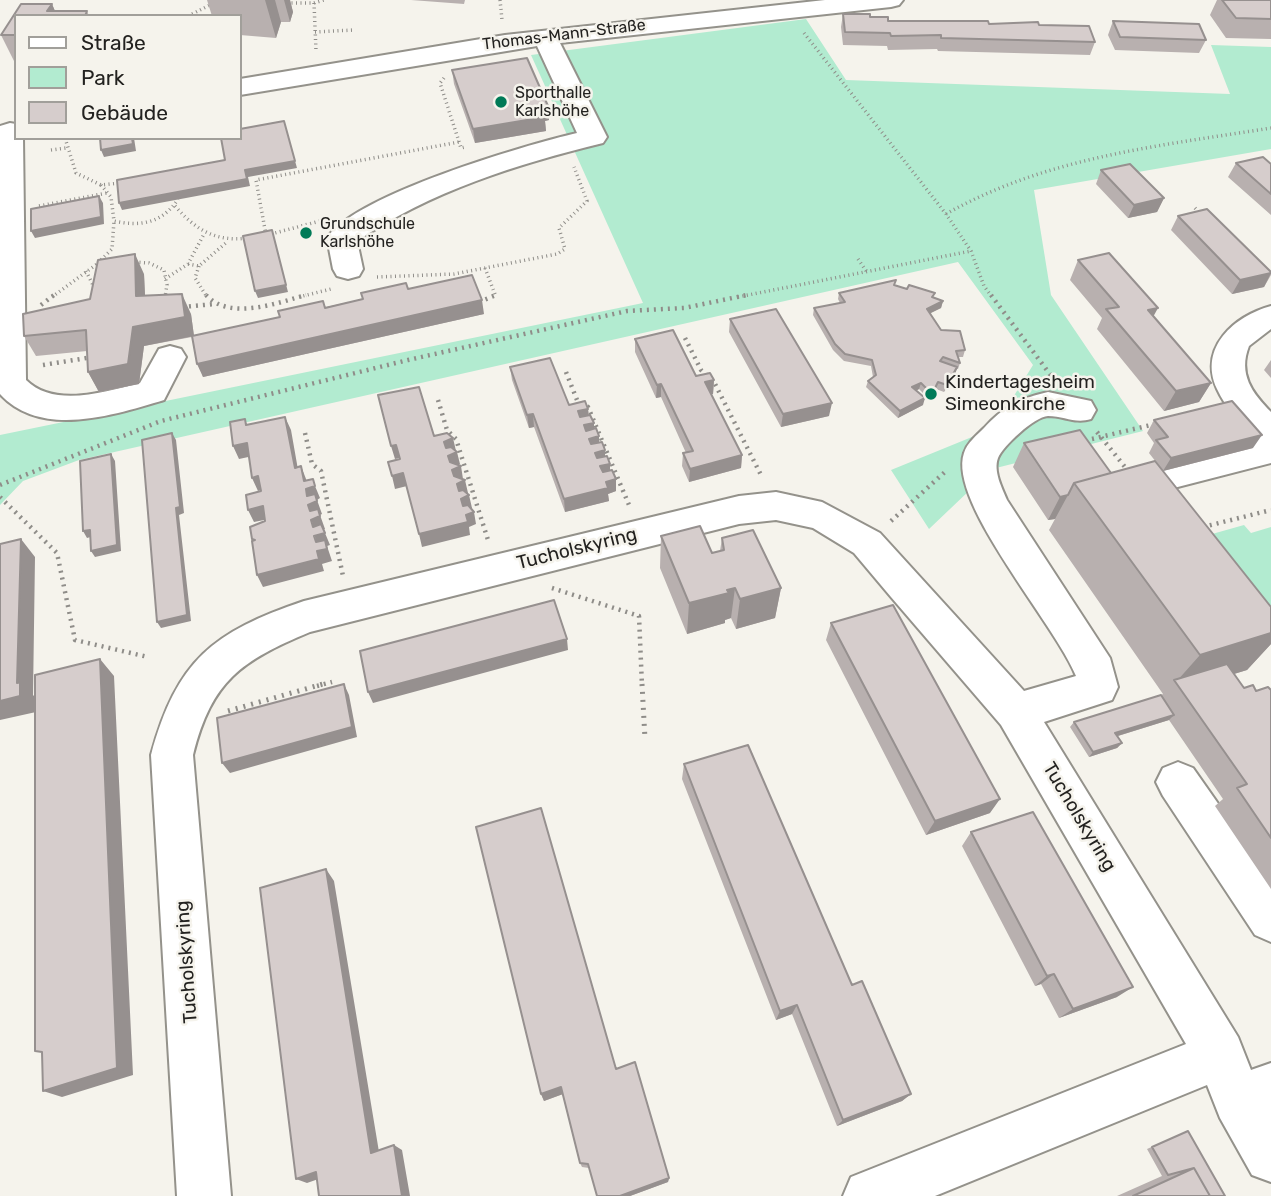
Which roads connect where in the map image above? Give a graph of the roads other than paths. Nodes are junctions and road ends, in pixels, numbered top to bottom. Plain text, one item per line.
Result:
1 (891, 0) edge
2 (545, 37) junction
3 (242, 87) edge
4 (9, 131) edge
5 (349, 279) road end
6 (1271, 317) edge
7 (170, 357) dead end
8 (1090, 429) road end
9 (1271, 434) edge
10 (1271, 450) edge
11 (1166, 476) edge
12 (1016, 712) junction
13 (1178, 782) dead end
14 (1271, 919) edge
15 (1243, 1081) edge
16 (1271, 1156) edge
17 (204, 1196) edge
18 (870, 1196) edge

1 - 2 street, Thomas-Mann-Straße
2 - 3 street, Thomas-Mann-Straße
2 - 5 street
4 - 7 street
6 - 9 street
8 - 12 street
10 - 11 street
12 - 15 street, Tucholskyring
12 - 17 street, Tucholskyring
13 - 14 street
15 - 16 street, Tucholskyring
15 - 18 street

